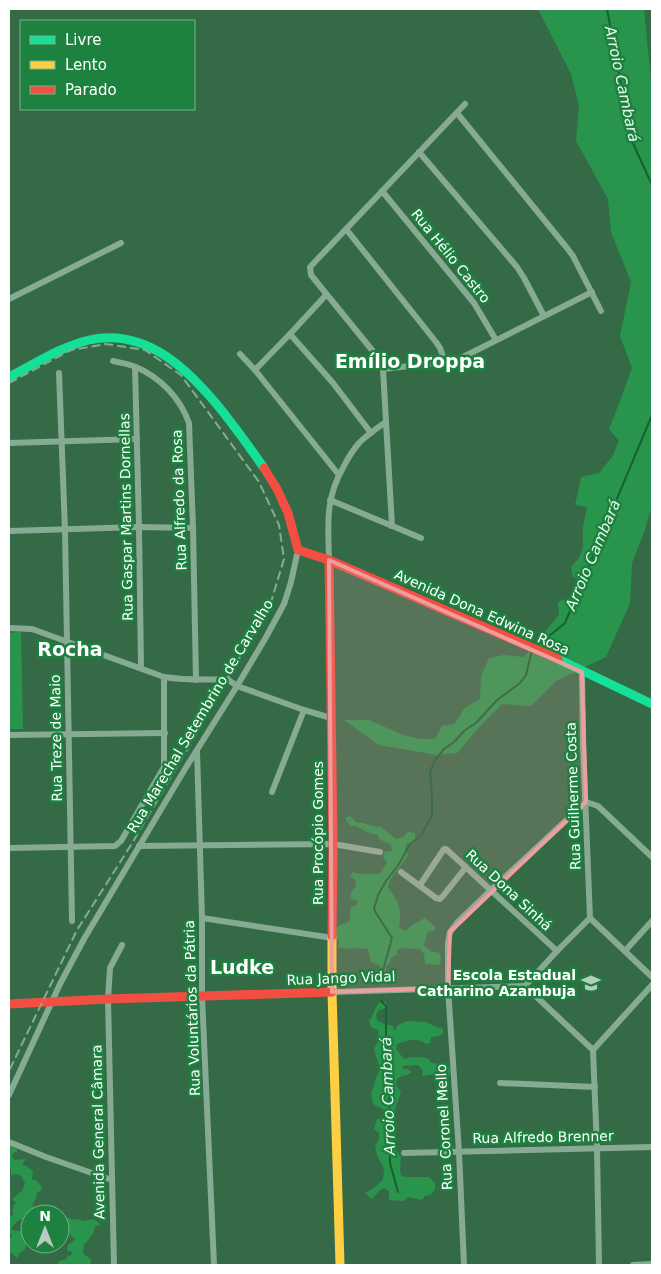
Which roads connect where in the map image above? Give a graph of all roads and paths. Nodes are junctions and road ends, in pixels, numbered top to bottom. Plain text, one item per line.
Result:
1 (465, 104) dead end
2 (457, 113) junction
3 (419, 152) junction
4 (382, 191) junction
5 (346, 229) junction
6 (121, 242) dead end
7 (592, 292) junction
8 (326, 295) junction
9 (9, 300) edge
10 (601, 311) dead end
11 (544, 316) junction
12 (290, 334) junction
13 (496, 340) junction
14 (240, 354) dead end
15 (113, 361) dead end
16 (444, 362) junction
17 (135, 366) junction
18 (383, 369) junction
19 (255, 370) junction
20 (59, 373) dead end
21 (9, 377) edge
22 (386, 422) junction
23 (371, 433) junction
24 (137, 439) junction
25 (62, 442) junction
26 (9, 443) edge
27 (339, 474) junction
28 (330, 500) junction
29 (392, 526) junction
30 (139, 527) junction
31 (193, 528) junction
32 (65, 530) junction
33 (9, 531) edge
34 (421, 538) dead end
35 (298, 550) junction
36 (329, 560) junction
37 (9, 628) edge
38 (66, 642) junction
39 (141, 668) junction
40 (582, 672) junction
41 (244, 674) junction
42 (164, 677) junction
43 (227, 679) junction
44 (196, 680) junction
45 (238, 686) junction
46 (652, 704) edge
47 (304, 710) junction
48 (331, 718) junction
49 (165, 732) junction
50 (69, 734) junction
51 (9, 736) edge
52 (197, 750) junction
53 (272, 792) dead end
54 (586, 802) junction
55 (333, 844) junction
56 (139, 846) junction
57 (199, 846) junction
58 (71, 847) junction
59 (9, 848) edge
60 (380, 852) dead end
61 (652, 856) edge
62 (466, 867) junction
63 (401, 872) dead end
64 (420, 885) junction
65 (490, 891) junction
66 (202, 918) junction
67 (590, 918) junction
68 (72, 921) dead end
69 (652, 921) edge
70 (333, 938) junction
71 (122, 945) dead end
72 (557, 951) junction
73 (625, 951) junction
74 (652, 977) edge
75 (652, 985) edge
76 (525, 986) junction
77 (448, 988) junction
78 (332, 992) junction
79 (202, 996) junction
80 (108, 999) junction
81 (52, 1001) junction
82 (9, 1004) edge
83 (593, 1050) junction
84 (500, 1083) dead end
85 (594, 1087) junction
86 (9, 1095) edge
87 (9, 1142) edge
88 (652, 1147) edge
89 (597, 1148) junction
90 (459, 1152) junction
91 (404, 1153) dead end
92 (112, 1180) junction
93 (652, 1264) edge
94 (114, 1265) edge
95 (214, 1265) edge
96 (340, 1265) edge
97 (464, 1265) edge
98 (599, 1265) edge
99 (633, 1265) edge

1 - 2 street
2 - 3 street
2 - 7 street
3 - 4 street
3 - 11 street
4 - 5 street
4 - 13 street, Rua Hélio Castro
5 - 8 street
5 - 16 street
6 - 9 street
7 - 10 street
7 - 11 street
8 - 12 street
8 - 18 street
11 - 13 street
12 - 19 street
12 - 23 street
13 - 16 street
14 - 19 street
15 - 17 street, Rua Alfredo da Rosa
16 - 18 street
17 - 24 street, Rua Gaspar Martins Dornellas
17 - 31 street, Rua Alfredo da Rosa
18 - 22 street
19 - 27 street
20 - 25 street, Rua Treze de Maio
21 - 35 street, Rua Marechal Setembrino de Carvalho
22 - 23 street, Rua Procópio Gomes
22 - 29 street
23 - 27 street, Rua Procópio Gomes
24 - 25 street
24 - 30 street, Rua Gaspar Martins Dornellas
25 - 26 street
25 - 32 street, Rua Treze de Maio
27 - 28 street, Rua Procópio Gomes
28 - 29 street
28 - 36 street, Rua Procópio Gomes
29 - 34 street
30 - 31 street
30 - 32 street
30 - 39 street, Rua Gaspar Martins Dornellas
31 - 44 street, Rua Alfredo da Rosa
32 - 33 street
32 - 38 street, Rua Treze de Maio
35 - 36 street, Avenida Dona Edwina Rosa
35 - 41 street, Rua Marechal Setembrino de Carvalho
36 - 40 street, Avenida Dona Edwina Rosa
36 - 48 street, Rua Procópio Gomes
37 - 38 street
38 - 39 street
38 - 50 street, Rua Treze de Maio
39 - 42 street
40 - 46 street, Avenida Dona Edwina Rosa
40 - 54 street, Rua Guilherme Costa
41 - 43 street
41 - 45 street, Rua Marechal Setembrino de Carvalho
42 - 44 street
42 - 49 street
43 - 44 street
43 - 45 street
45 - 47 street
45 - 52 street, Rua Marechal Setembrino de Carvalho
47 - 48 street
47 - 53 street
48 - 55 street, Rua Procópio Gomes
49 - 50 street
49 - 58 street
50 - 51 street
50 - 58 street, Rua Treze de Maio
52 - 56 street, Rua Marechal Setembrino de Carvalho
52 - 57 street, Rua Voluntários da Pátria
54 - 61 street
54 - 65 street, Rua Coronel Mello
54 - 67 street, Rua Guilherme Costa
55 - 57 street
55 - 60 street
55 - 70 street, Rua Procópio Gomes
56 - 57 street
56 - 81 street, Rua Marechal Setembrino de Carvalho
57 - 66 street, Rua Voluntários da Pátria
58 - 59 street
58 - 68 street, Rua Treze de Maio
62 - 64 street
62 - 64 street, Rua Dona Sinhá
62 - 65 street, Rua Dona Sinhá
63 - 64 street
65 - 72 street, Rua Dona Sinhá
65 - 77 street, Rua Coronel Mello
66 - 70 street
66 - 79 street, Rua Voluntários da Pátria
67 - 72 street
67 - 73 street
69 - 73 street
70 - 78 street, Rua Procópio Gomes
71 - 80 street, Avenida General Câmara
72 - 76 street
73 - 74 street
75 - 83 street
76 - 77 street, Rua Jango Vidal
76 - 83 street
77 - 78 street, Rua Jango Vidal
77 - 90 street, Rua Coronel Mello
78 - 79 street, Rua Jango Vidal
78 - 96 street, Rua Procópio Gomes
79 - 80 street, Rua Jango Vidal
79 - 95 street, Rua Voluntários da Pátria
80 - 81 street, Rua Jango Vidal
80 - 92 street, Avenida General Câmara
81 - 82 street, Rua Jango Vidal
81 - 86 street, Rua Marechal Setembrino de Carvalho
83 - 85 street
84 - 85 street
85 - 89 street
87 - 92 street
88 - 89 street, Rua Alfredo Brenner
89 - 90 street, Rua Alfredo Brenner
89 - 98 street
90 - 91 street, Rua Alfredo Brenner
90 - 97 street, Rua Coronel Mello
92 - 94 street, Avenida General Câmara
93 - 99 street

